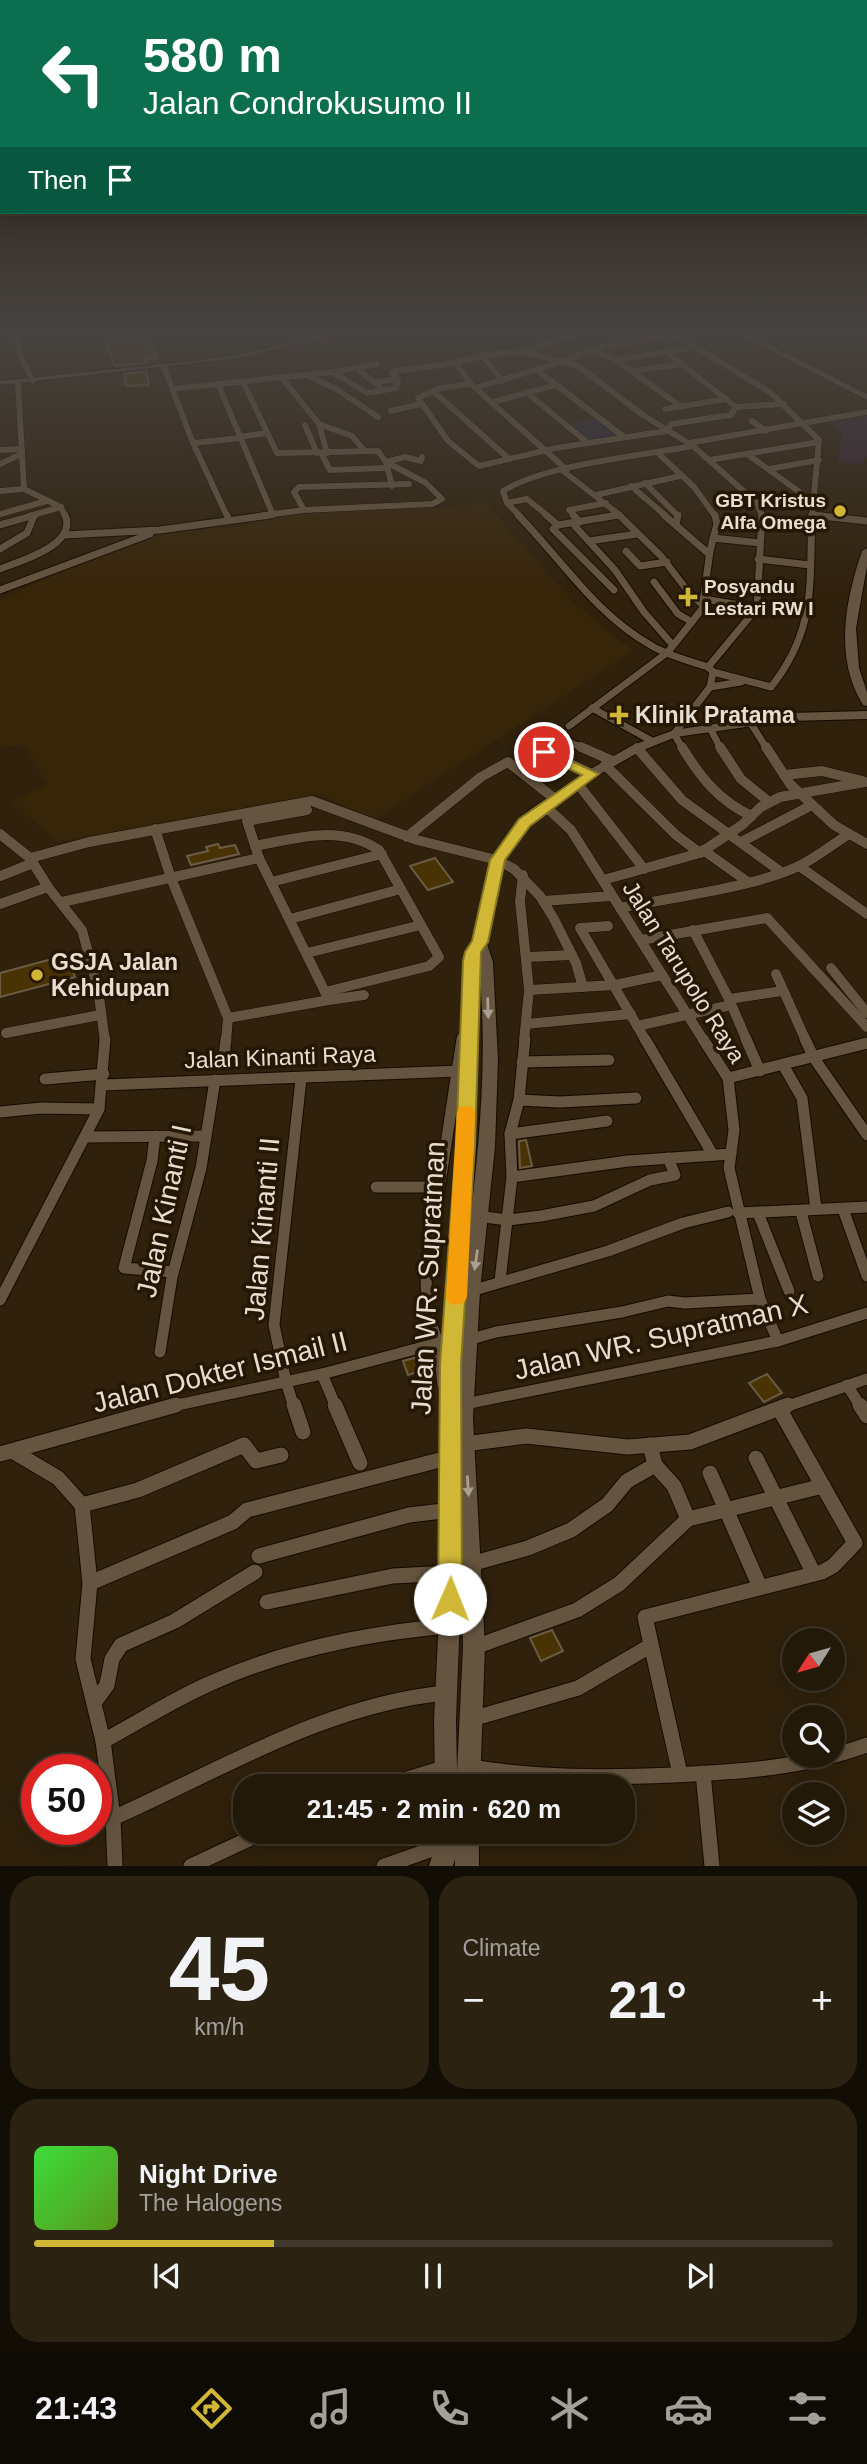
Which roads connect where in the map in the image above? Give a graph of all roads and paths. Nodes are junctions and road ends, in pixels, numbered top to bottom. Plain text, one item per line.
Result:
1 (19, 417) edge
2 (183, 417) edge
3 (231, 417) edge
4 (260, 417) edge
5 (313, 417) edge
6 (431, 417) edge
7 (462, 417) edge
8 (510, 417) edge
9 (556, 417) edge
10 (598, 417) edge
11 (648, 417) edge
12 (717, 417) edge
13 (796, 417) edge
14 (837, 417) edge
15 (752, 421) dead end
16 (319, 424) junction
17 (803, 424) junction
18 (305, 425) dead end
19 (667, 431) junction
20 (766, 431) junction
21 (267, 433) junction
22 (239, 437) junction
23 (624, 437) junction
24 (819, 442) junction
25 (193, 443) junction
26 (588, 443) junction
27 (691, 444) junction
28 (0, 450) edge
29 (546, 450) junction
30 (365, 451) junction
31 (21, 452) junction
32 (322, 453) junction
33 (659, 454) junction
34 (747, 454) junction
35 (422, 457) dead end
36 (509, 459) junction
37 (709, 460) junction
38 (819, 460) junction
39 (0, 464) edge
40 (386, 464) junction
41 (769, 469) junction
42 (565, 470) junction
43 (680, 475) junction
44 (645, 483) junction
45 (409, 484) dead end
46 (392, 486) junction
47 (632, 486) junction
48 (24, 489) junction
49 (0, 491) edge
50 (596, 495) junction
51 (48, 500) junction
52 (813, 501) junction
53 (507, 503) junction
54 (606, 503) junction
55 (61, 507) junction
56 (304, 510) junction
57 (0, 514) edge
58 (273, 515) junction
59 (618, 515) junction
60 (812, 515) junction
61 (34, 516) junction
62 (229, 520) junction
63 (867, 521) edge
64 (577, 523) junction
65 (676, 524) junction
66 (558, 525) junction
67 (1, 527) edge
68 (160, 530) junction
69 (637, 534) junction
70 (64, 535) junction
71 (713, 538) junction
72 (589, 541) junction
73 (760, 542) junction
74 (0, 549) edge
75 (626, 551) dead end
76 (867, 551) edge
77 (709, 554) junction
78 (758, 559) junction
79 (667, 562) junction
80 (810, 565) junction
81 (0, 569) edge
82 (654, 582) dead end
83 (0, 590) edge
84 (614, 590) dead end
85 (703, 602) junction
86 (757, 608) junction
87 (692, 622) junction
88 (670, 647) junction
89 (711, 669) junction
90 (745, 681) junction
91 (710, 687) junction
92 (867, 703) edge
93 (592, 708) junction
94 (867, 715) edge
95 (750, 722) junction
96 (569, 726) dead end
97 (710, 728) junction
98 (674, 734) junction
99 (547, 735) dead end
100 (652, 741) junction
101 (534, 747) dead end
102 (637, 747) junction
103 (520, 758) dead end
104 (508, 762) junction
105 (609, 763) junction
106 (592, 774) junction
107 (784, 775) junction
108 (866, 782) edge
109 (578, 784) junction
110 (800, 793) junction
111 (550, 802) junction
112 (769, 802) junction
113 (812, 805) junction
114 (306, 810) dead end
115 (752, 816) junction
116 (245, 817) junction
117 (155, 828) junction
118 (0, 834) edge
119 (729, 834) junction
120 (849, 834) junction
121 (407, 836) junction
122 (741, 842) junction
123 (867, 844) edge
124 (256, 846) junction
125 (701, 852) junction
126 (382, 855) junction
127 (259, 858) junction
128 (497, 860) junction
129 (32, 861) junction
130 (799, 866) junction
131 (644, 869) junction
132 (781, 872) junction
133 (523, 875) junction
134 (0, 876) edge
135 (171, 878) junction
136 (603, 880) junction
137 (748, 882) junction
138 (271, 883) junction
139 (48, 887) junction
140 (401, 888) junction
141 (612, 895) junction
142 (543, 901) junction
143 (62, 902) junction
144 (0, 904) edge
145 (620, 908) junction
146 (867, 914) edge
147 (290, 919) junction
148 (421, 925) junction
149 (608, 926) dead end
150 (693, 930) junction
151 (641, 940) junction
152 (480, 942) junction
153 (307, 953) junction
154 (572, 955) junction
155 (527, 957) junction
156 (471, 961) junction
157 (831, 968) dead end
158 (776, 974) dead end
159 (662, 975) junction
160 (615, 985) junction
161 (583, 987) junction
162 (529, 990) junction
163 (782, 991) junction
164 (364, 995) dead end
165 (327, 996) junction
166 (730, 1002) junction
167 (867, 1013) edge
168 (631, 1014) junction
169 (687, 1014) junction
170 (100, 1015) junction
171 (228, 1018) junction
172 (526, 1024) junction
173 (637, 1026) junction
174 (867, 1027) edge
175 (6, 1033) dead end
176 (867, 1043) edge
177 (224, 1056) dead end
178 (814, 1058) junction
179 (609, 1060) dead end
180 (522, 1062) junction
181 (783, 1065) junction
182 (459, 1071) junction
183 (760, 1071) junction
184 (727, 1078) junction
185 (45, 1079) dead end
186 (301, 1079) junction
187 (103, 1080) junction
188 (215, 1080) junction
189 (636, 1098) dead end
190 (519, 1100) junction
191 (99, 1109) junction
192 (0, 1112) edge
193 (607, 1121) dead end
194 (510, 1134) junction
195 (867, 1135) edge
196 (155, 1136) junction
197 (206, 1136) junction
198 (86, 1137) junction
199 (731, 1154) junction
200 (713, 1155) junction
201 (668, 1158) junction
202 (512, 1177) junction
203 (376, 1187) dead end
204 (439, 1187) junction
205 (867, 1208) edge
206 (816, 1209) junction
207 (843, 1209) junction
208 (801, 1212) junction
209 (733, 1213) junction
210 (758, 1213) junction
211 (461, 1214) junction
212 (482, 1216) junction
213 (508, 1220) junction
214 (173, 1272) junction
215 (866, 1273) edge
216 (818, 1276) dead end
217 (500, 1281) junction
218 (471, 1291) junction
219 (789, 1291) dead end
220 (760, 1299) junction
221 (0, 1300) edge
222 (867, 1313) edge
223 (468, 1340) junction
224 (778, 1341) junction
225 (438, 1343) junction
226 (160, 1352) dead end
227 (322, 1374) junction
228 (867, 1380) edge
229 (286, 1382) junction
230 (847, 1385) junction
231 (464, 1404) junction
232 (780, 1410) junction
233 (867, 1416) edge
234 (450, 1419) junction
235 (303, 1432) dead end
236 (650, 1445) junction
237 (458, 1450) junction
238 (7, 1453) edge
239 (281, 1455) dead end
240 (756, 1458) dead end
241 (359, 1463) dead end
242 (655, 1465) junction
243 (710, 1473) dead end
244 (823, 1486) junction
245 (776, 1499) junction
246 (82, 1506) junction
247 (451, 1510) junction
248 (727, 1511) junction
249 (688, 1519) junction
250 (259, 1556) dead end
251 (470, 1564) junction
252 (255, 1572) dead end
253 (451, 1573) junction
254 (818, 1573) junction
255 (90, 1583) junction
256 (760, 1587) junction
257 (267, 1602) dead end
258 (449, 1626) junction
259 (650, 1646) junction
260 (474, 1647) junction
261 (446, 1693) junction
262 (94, 1703) junction
263 (471, 1719) junction
264 (103, 1741) junction
265 (867, 1745) edge
266 (469, 1767) junction
267 (703, 1773) junction
268 (446, 1774) edge
269 (453, 1774) edge
270 (469, 1774) edge
271 (680, 1774) junction
272 (113, 1818) junction
273 (238, 1844) edge
274 (451, 1844) edge
275 (115, 1866) edge
276 (191, 1866) edge
277 (384, 1866) edge
278 (467, 1866) edge
279 (712, 1866) edge

1 - 31 street
2 - 25 street
3 - 22 street
4 - 21 street
5 - 16 street
6 - 36 street
7 - 36 street
8 - 29 street
9 - 26 street
10 - 23 street
11 - 19 street
12 - 19 street
13 - 17 street
14 - 17 street
15 - 20 street
16 - 30 street
16 - 32 street
17 - 20 street
17 - 24 street
18 - 32 street
19 - 23 street
19 - 27 street
20 - 27 street
21 - 22 street
21 - 32 street
22 - 25 street
22 - 58 street
23 - 26 street
24 - 34 street
24 - 38 street
25 - 62 street
26 - 29 street
27 - 33 street
27 - 37 street
28 - 31 street
29 - 36 street
29 - 42 street
30 - 32 street
30 - 40 street
31 - 39 street
31 - 48 street
32 - 40 street
33 - 42 street
33 - 43 street
34 - 37 street
34 - 41 street
35 - 40 street
37 - 73 street
38 - 41 street
38 - 52 street
40 - 46 street
40 - 56 street
41 - 52 street
42 - 50 street
42 - 53 street
43 - 44 street
43 - 71 street
44 - 47 street
44 - 65 street
45 - 46 street
46 - 56 street
47 - 50 street
47 - 65 street
48 - 49 street
48 - 51 street
50 - 54 street
51 - 55 street
51 - 57 street
52 - 60 street
53 - 66 street
53 - 88 street
54 - 59 street
54 - 64 street
55 - 61 street
55 - 70 street
56 - 58 street
58 - 62 street
59 - 64 street
59 - 69 street
60 - 63 street
60 - 80 street
61 - 67 street
61 - 74 street
62 - 68 street
64 - 66 street
64 - 72 street
65 - 77 street
66 - 84 street
68 - 70 street
68 - 83 street
69 - 72 street
69 - 79 street
70 - 81 street
71 - 73 street
71 - 77 street
72 - 88 street
73 - 78 street
75 - 79 street
76 - 92 main road
77 - 85 street
78 - 80 street
78 - 86 street
79 - 85 street
80 - 90 street
82 - 87 street
85 - 86 street
85 - 87 street
86 - 89 street
87 - 88 street
88 - 89 street
88 - 93 street
89 - 90 street
89 - 91 street
90 - 91 street
91 - 98 street
93 - 96 street
93 - 100 street
94 - 95 main road, Jalan WR. Supratman
95 - 97 main road, Jalan WR. Supratman
95 - 107 street
97 - 98 main road, Jalan WR. Supratman
97 - 112 street
98 - 100 main road, Jalan WR. Supratman
98 - 115 street
99 - 105 street
100 - 102 main road, Jalan WR. Supratman
101 - 106 street
102 - 105 main road, Jalan WR. Supratman
102 - 119 street
103 - 104 street
104 - 111 street, Jalan Tarupolo Raya
104 - 121 street
105 - 106 main road, Jalan WR. Supratman
105 - 125 street
106 - 109 main road, Jalan WR. Supratman
107 - 108 street
107 - 110 street
108 - 110 street
109 - 111 main road, Jalan WR. Supratman
109 - 131 street
110 - 112 street
110 - 113 street
111 - 128 main road, Jalan WR. Supratman
111 - 136 street, Jalan Tarupolo Raya
112 - 115 street
113 - 120 street
113 - 122 street
114 - 116 street
115 - 119 street
116 - 117 street
116 - 121 street
116 - 124 street
117 - 129 street
117 - 135 street
118 - 129 street
119 - 122 street
119 - 125 street
120 - 123 street
120 - 130 street
121 - 128 street
122 - 132 street
124 - 126 street
124 - 127 street
125 - 131 street
125 - 137 street
126 - 138 street
126 - 140 street
127 - 135 street
127 - 138 street
128 - 133 street
128 - 152 main road, Jalan WR. Supratman
129 - 134 street
129 - 139 street
130 - 132 street
130 - 146 street
131 - 136 street
132 - 137 street
133 - 142 street
133 - 155 street
135 - 143 street
135 - 171 street
136 - 141 street, Jalan Tarupolo Raya
137 - 145 street
138 - 147 street
139 - 143 street
139 - 144 street
140 - 147 street
140 - 148 street
141 - 142 street
141 - 145 street, Jalan Tarupolo Raya
142 - 154 street
143 - 170 street
145 - 151 street, Jalan Tarupolo Raya
147 - 153 street
148 - 153 street
148 - 165 street
149 - 160 street
150 - 151 street
150 - 166 street
150 - 174 street
151 - 159 street, Jalan Tarupolo Raya
152 - 156 main road, Jalan WR. Supratman
152 -> 212 main road, Jalan WR. Supratman
153 - 165 street
154 - 155 street
154 - 161 street
155 - 162 street
156 - 182 street
156 - 211 main road, Jalan WR. Supratman
157 - 167 street
158 - 163 street
159 - 160 street
159 - 169 street, Jalan Tarupolo Raya
160 - 161 street
160 - 168 street
161 - 162 street
162 - 172 street
163 - 166 street
163 - 178 street
164 - 165 street
165 - 171 street
166 - 169 street
166 - 183 street
168 - 172 street
168 - 173 street
169 - 173 street
169 - 184 street, Jalan Tarupolo Raya
170 - 175 street
170 - 187 street
171 - 177 street
172 - 180 street
173 - 200 street
176 - 178 street
178 - 181 street
178 - 195 street
179 - 180 street
180 - 190 street
181 - 183 street
181 - 206 street
182 - 186 street, Jalan Kinanti Raya
182 - 204 street
183 - 184 street
184 - 199 street, Jalan Tarupolo Raya
185 - 187 street, Jalan Kinanti Raya
186 - 188 street, Jalan Kinanti Raya
186 - 229 street, Jalan Kinanti II
187 - 188 street, Jalan Kinanti Raya
187 - 191 street
188 - 197 street, Jalan Kinanti I
189 - 190 street
190 - 194 street
191 - 192 street
191 - 198 street
193 - 194 street
194 - 202 street
196 - 197 street
196 - 198 street
196 - 214 street
197 - 214 street, Jalan Kinanti I
198 - 221 street
199 - 200 street
199 - 209 street, Jalan Tarupolo Raya
200 - 201 street
201 - 202 street
201 - 213 street
202 - 213 street
203 - 204 street
204 - 225 street
205 - 207 street
206 - 207 street
206 - 208 street
207 - 215 street
208 - 210 street
208 - 216 street
209 - 210 street
209 - 217 street
209 - 220 street, Jalan Tarupolo Raya
210 - 219 street
211 - 212 street
211 - 234 main road, Jalan WR. Supratman
212 - 213 street
212 -> 218 main road, Jalan WR. Supratman
213 - 217 street
214 - 226 street, Jalan Kinanti I
217 - 218 street
218 - 223 main road, Jalan WR. Supratman
220 - 223 street
220 - 224 street, Jalan Tarupolo Raya
222 - 224 street, Jalan WR. Supratman X
223 - 231 main road, Jalan WR. Supratman
224 - 231 street, Jalan WR. Supratman X
225 - 227 street, Jalan Dokter Ismail II
225 - 234 street
227 - 229 street, Jalan Dokter Ismail II
227 - 241 street
228 - 230 street
229 - 235 street, Jalan Kinanti II
229 - 238 street, Jalan Dokter Ismail II
230 - 232 street
230 - 233 street
231 - 237 main road, Jalan WR. Supratman
232 - 236 street
232 - 244 street
234 - 237 main road, Jalan WR. Supratman
236 - 237 street
236 - 242 street
237 - 247 main road, Jalan WR. Supratman
237 -> 251 main road, Jalan WR. Supratman
237 - 255 street
238 - 246 street
239 - 246 street
240 - 245 street
242 - 249 street
242 - 251 street
243 - 248 street
244 - 245 street
244 - 254 street
245 - 248 street
245 - 254 street
246 - 255 street
247 - 250 street
247 - 253 main road, Jalan WR. Supratman
248 - 249 street
248 - 256 street
249 - 260 street
251 - 260 main road, Jalan WR. Supratman
252 - 262 street
253 - 257 street
253 - 258 main road, Jalan WR. Supratman
254 - 256 street
255 - 262 street
256 - 259 street
258 - 261 main road, Jalan WR. Supratman
258 - 264 street
259 - 263 street
259 - 271 street
260 - 263 main road, Jalan WR. Supratman
261 - 268 main road, Jalan WR. Supratman
261 - 272 street
262 - 264 street
263 - 266 main road, Jalan WR. Supratman
264 - 272 street
265 - 267 street
266 - 269 street
266 - 270 main road, Jalan WR. Supratman
266 - 271 street
267 - 271 street
267 - 279 street
272 - 275 street
273 - 276 street
274 - 277 street
274 - 278 main road

